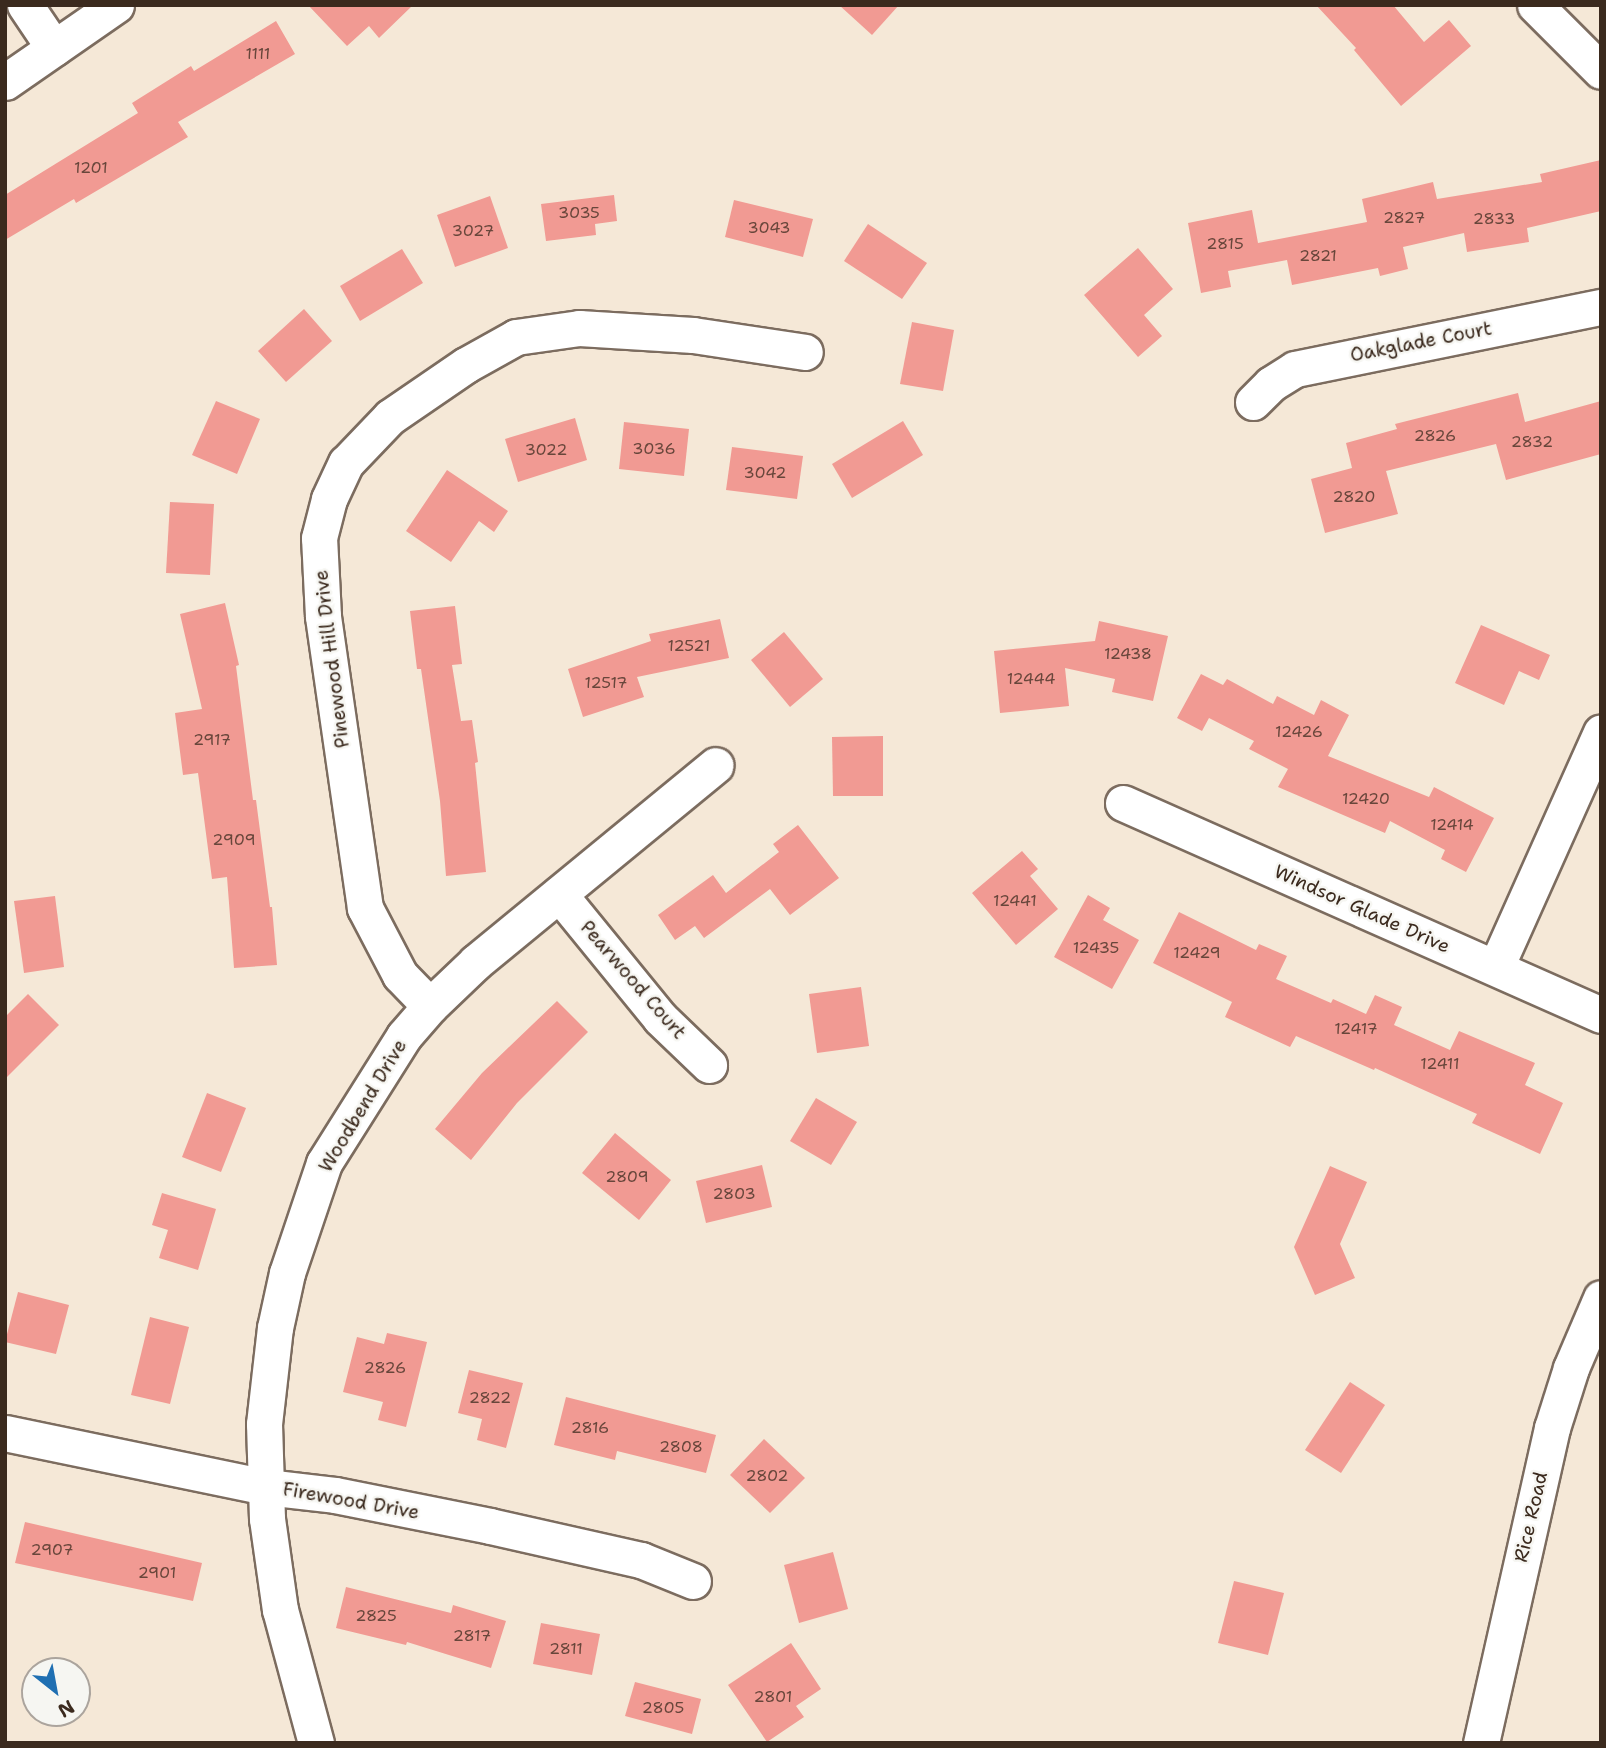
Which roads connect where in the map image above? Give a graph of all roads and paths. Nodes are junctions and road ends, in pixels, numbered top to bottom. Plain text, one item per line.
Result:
1 (24, 5) edge
2 (116, 5) edge
3 (1535, 5) edge
4 (54, 48) junction
5 (1601, 72) edge
6 (5, 82) edge
7 (1601, 307) edge
8 (805, 352) dead end
9 (1253, 402) dead end
10 (1601, 732) edge
11 (716, 765) dead end
12 (1123, 803) dead end
13 (559, 894) junction
14 (1496, 967) junction
15 (430, 1006) junction
16 (1601, 1015) edge
17 (709, 1065) dead end
18 (1601, 1298) edge
19 (5, 1433) edge
20 (266, 1487) junction
21 (693, 1581) dead end
22 (316, 1743) edge
23 (1481, 1743) edge

1 - 4 street
2 - 4 street
3 - 5 street
4 - 6 street
7 - 9 street, Oakglade Court
8 - 15 street, Pinewood Hill Drive
10 - 14 street
11 - 13 street, Woodbend Drive
12 - 14 street, Windsor Glade Drive
13 - 15 street, Woodbend Drive
13 - 17 street, Pearwood Court
14 - 16 street, Windsor Glade Drive
15 - 20 street, Woodbend Drive
18 - 23 street, Rice Road
19 - 20 street, Firewood Drive
20 - 21 street, Firewood Drive
20 - 22 street, Woodbend Drive

